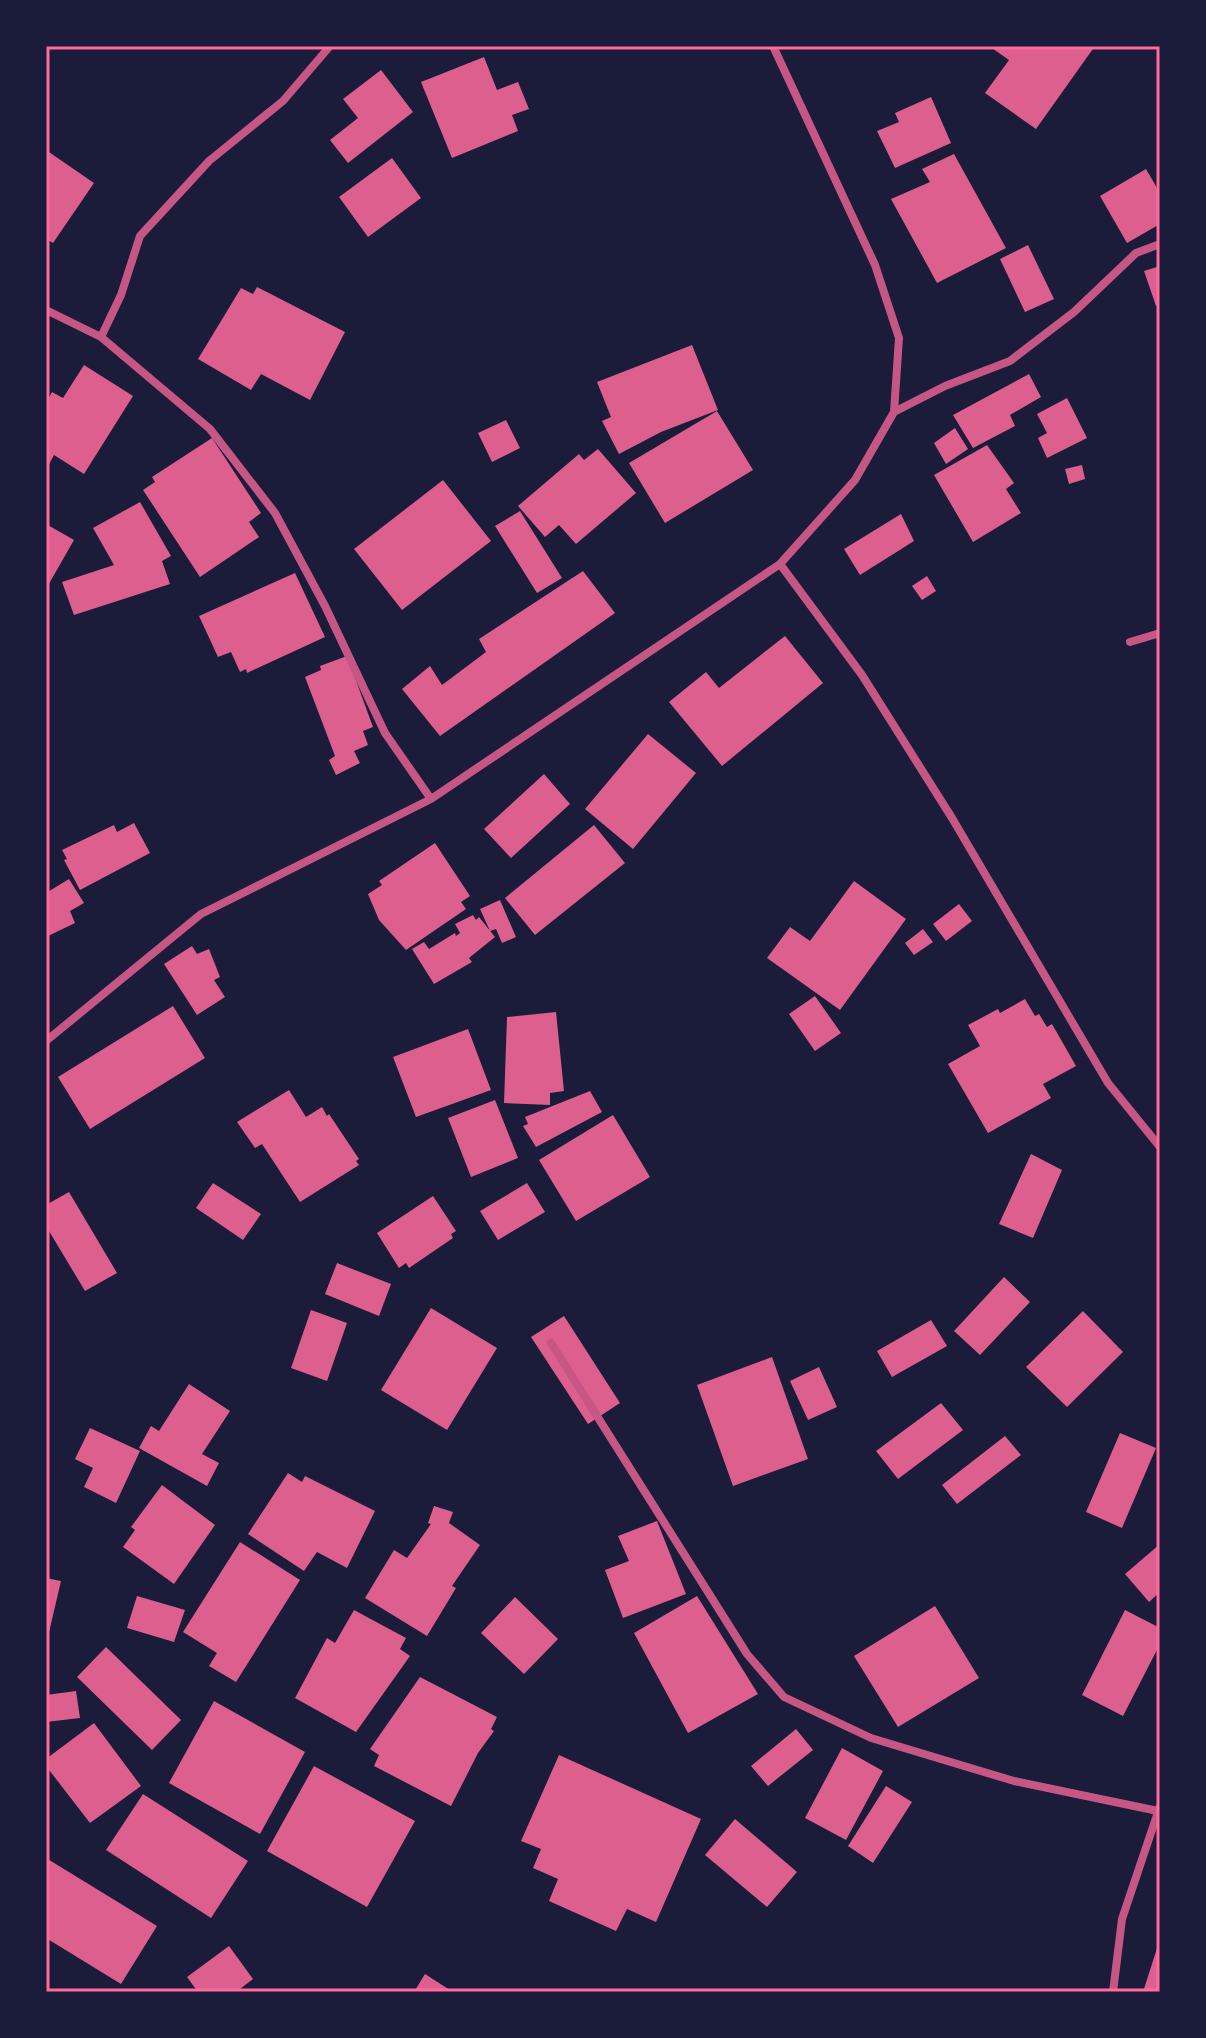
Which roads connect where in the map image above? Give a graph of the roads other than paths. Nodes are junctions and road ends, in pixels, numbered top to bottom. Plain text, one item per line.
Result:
1 (330, 46) edge
2 (773, 46) edge
3 (1160, 244) edge
4 (46, 310) edge
5 (101, 337) junction
6 (894, 412) junction
7 (780, 564) junction
8 (1160, 633) edge
9 (1130, 642) dead end
10 (431, 799) junction
11 (46, 1041) edge
12 (1160, 1147) edge
13 (551, 1343) dead end
14 (1159, 1808) edge
15 (1113, 1992) edge

1 - 5 street
2 - 6 street
3 - 6 street
4 - 5 street
5 - 10 street
6 - 7 street
7 - 10 street
7 - 12 street
8 - 9 street
10 - 11 street
13 - 14 street
14 - 15 street

